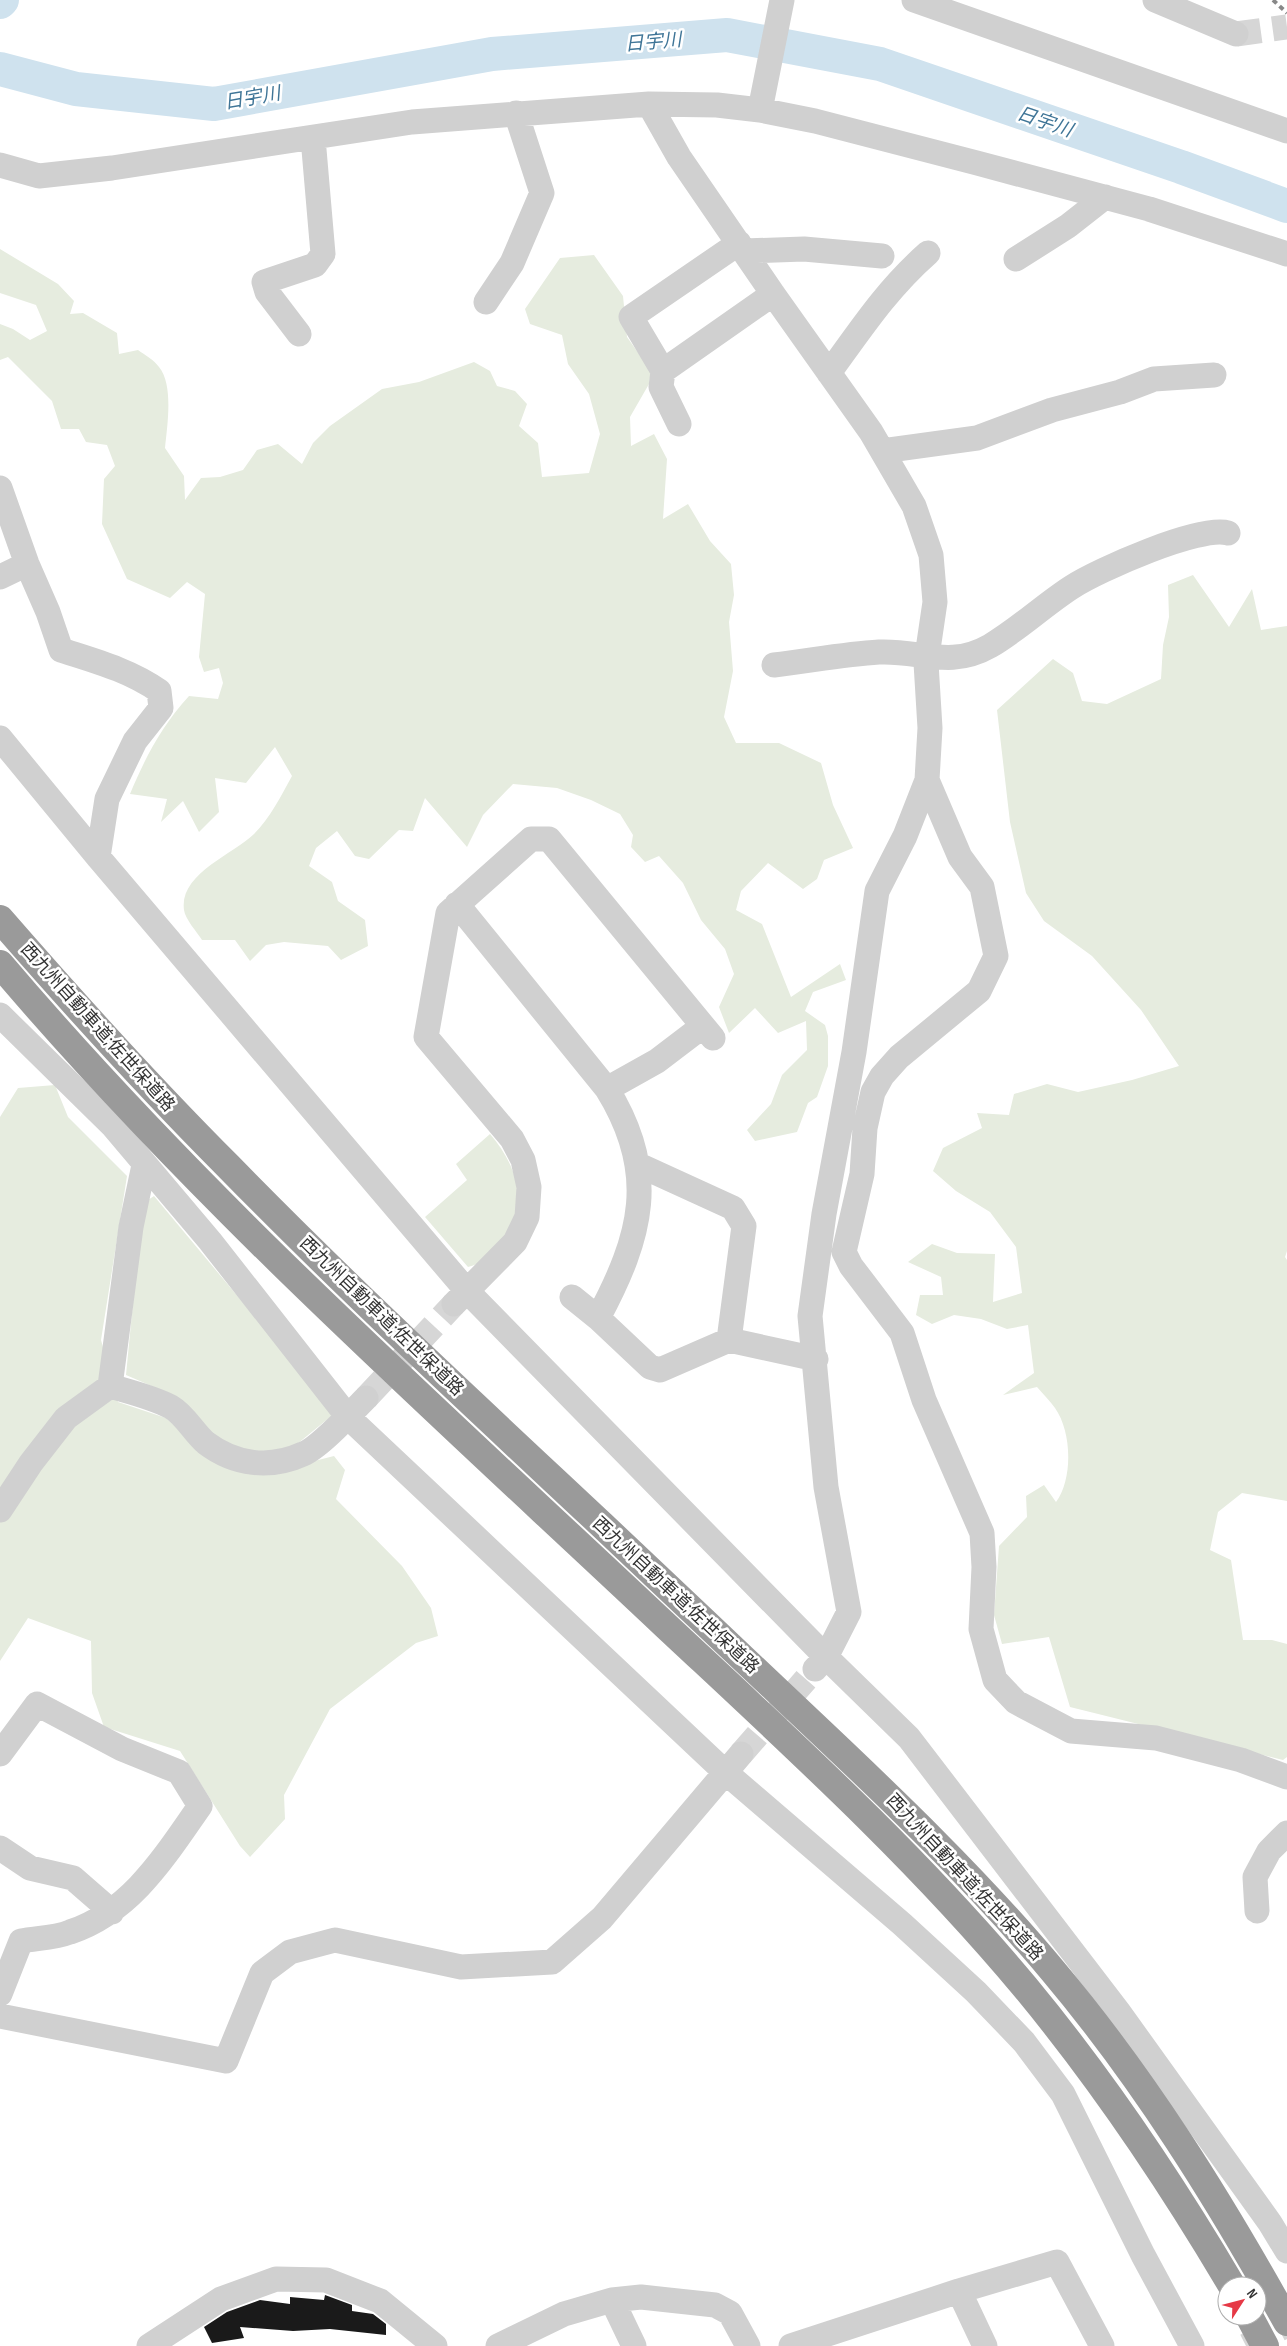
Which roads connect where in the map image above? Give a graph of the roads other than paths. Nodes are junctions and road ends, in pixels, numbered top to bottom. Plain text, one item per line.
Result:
1 (782, 0) edge
2 (914, 0) edge
3 (1155, 0) edge
4 (1236, 34) tunnel mouth
5 (649, 104) junction
6 (760, 110) junction
7 (516, 113) junction
8 (1287, 131) edge
9 (314, 138) junction
10 (0, 164) edge
11 (1105, 197) junction
12 (741, 247) junction
13 (928, 252) dead end
14 (1287, 254) edge
15 (882, 256) dead end
16 (1016, 259) dead end
17 (773, 294) junction
18 (486, 302) dead end
19 (299, 334) dead end
20 (663, 371) junction
21 (830, 373) junction
22 (1214, 375) dead end
23 (679, 424) dead end
24 (882, 452) junction
25 (0, 488) edge
26 (1228, 534) dead end
27 (26, 564) junction
28 (0, 577) edge
29 (927, 656) junction
30 (774, 665) dead end
31 (0, 738) edge
32 (927, 780) junction
33 (98, 857) junction
34 (457, 904) junction
35 (0, 919) edge
36 (0, 964) edge
37 (0, 1015) edge
38 (607, 1089) junction
39 (144, 1165) junction
40 (638, 1165) junction
41 (461, 1297) junction
42 (572, 1298) dead end
43 (598, 1318) junction
44 (728, 1340) junction
45 (816, 1359) junction
46 (110, 1386) junction
47 (366, 1398) tunnel mouth
48 (348, 1417) junction
49 (0, 1510) edge
50 (820, 1663) junction
51 (0, 1754) edge
52 (741, 1754) tunnel mouth
53 (725, 1772) junction
54 (1287, 1777) edge
55 (1287, 1833) edge
56 (0, 1848) edge
57 (1257, 1911) dead end
58 (112, 1912) junction
59 (0, 1994) edge
60 (0, 2016) edge
61 (1287, 2251) edge
62 (1226, 2276) edge
63 (959, 2291) junction
64 (612, 2300) junction
65 (1287, 2322) edge
66 (1254, 2326) edge
67 (857, 2336) edge
68 (513, 2343) edge
69 (149, 2346) edge
70 (435, 2346) edge
71 (634, 2346) edge
72 (748, 2346) edge
73 (791, 2346) edge
74 (984, 2346) edge
75 (1102, 2346) edge
76 (1192, 2346) edge
77 (1264, 2346) edge

1 - 6 street
2 - 8 street
3 - 4 street
5 - 6 street
5 - 7 street
5 - 12 street
6 - 11 street
7 - 9 street
7 - 18 street
9 - 10 street
9 - 19 street
11 - 14 street
11 - 16 street
12 - 15 street
12 - 17 street
12 - 20 street
13 - 21 street
17 - 20 street
17 - 21 street
20 - 23 street
21 - 24 street
22 - 24 street
24 - 29 street
25 - 27 street
26 - 29 street
27 - 28 street
27 - 33 street
29 - 30 street
29 - 32 street
31 - 33 street
32 - 45 street
32 - 54 street
33 - 41 street
34 - 38 street
34 - 38 street
34 - 41 street
35 - 65 highway, 西九州自動車道;佐世保道路
36 - 62 highway, 西九州自動車道;佐世保道路
37 - 39 street
38 - 40 street
39 - 46 street
39 - 48 street
40 - 43 street
40 - 44 street
41 - 50 street
42 - 43 street
43 - 44 street
44 - 45 street
45 - 50 street
46 - 48 street
46 - 49 street
47 - 48 street
48 - 53 street
50 - 61 street
51 - 58 street
52 - 53 street
53 - 60 street
53 - 76 street
55 - 57 street
56 - 58 street
58 - 59 street
63 - 67 street
63 - 74 street
63 - 75 street
64 - 68 street
64 - 71 street
64 - 72 street
66 - 77 highway
67 - 73 street
69 - 70 street

